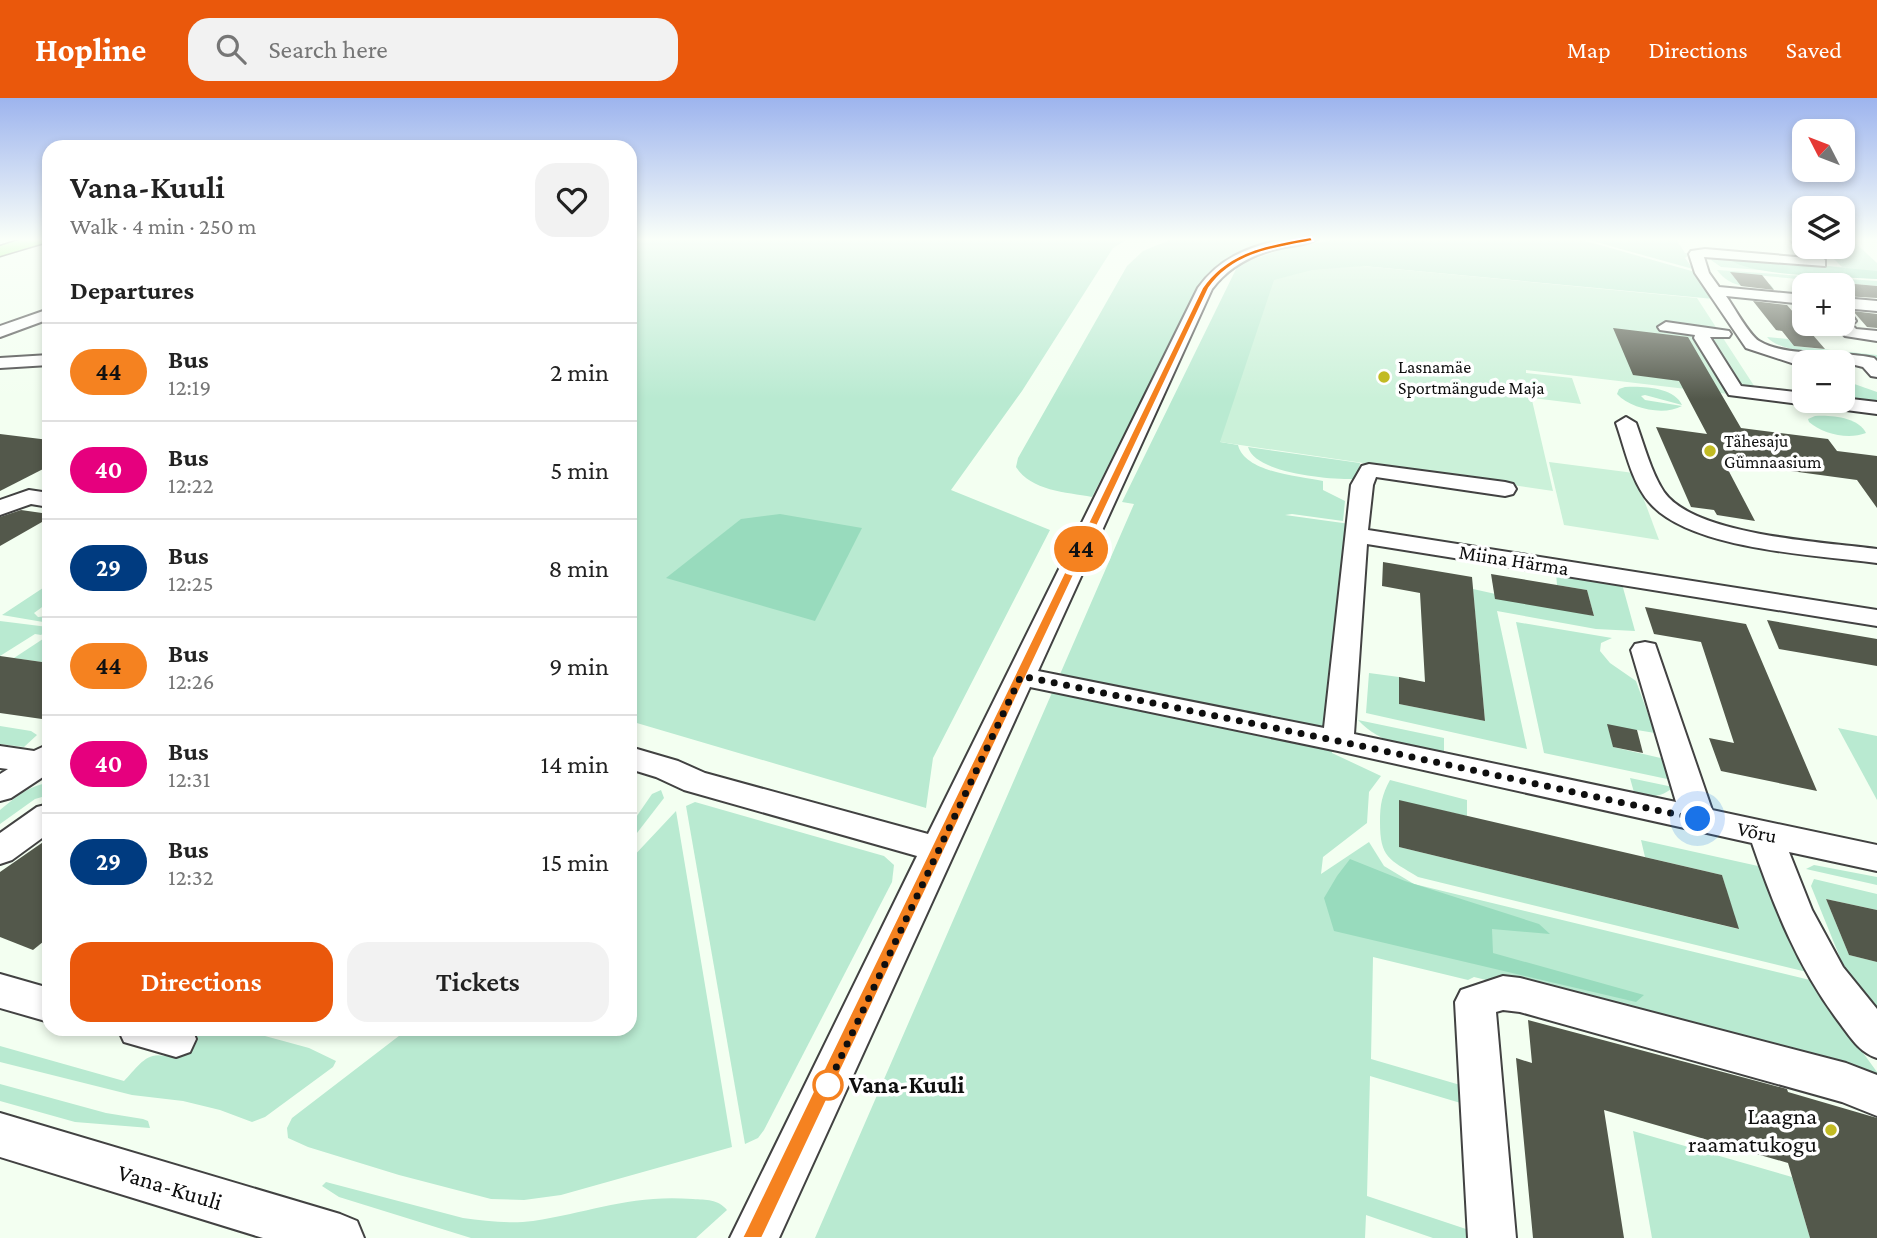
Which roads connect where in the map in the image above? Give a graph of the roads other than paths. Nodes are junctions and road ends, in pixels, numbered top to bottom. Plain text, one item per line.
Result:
1 (1205, 292) edge
2 (1717, 292) edge
3 (1729, 292) edge
4 (1792, 298) edge
5 (1855, 304) edge
6 (1877, 306) edge
7 (42, 317) edge
8 (1666, 327) dead end
9 (0, 332) edge
10 (1855, 334) edge
11 (1877, 336) edge
12 (1702, 338) dead end
13 (1750, 340) junction
14 (1792, 358) edge
15 (42, 360) edge
16 (1855, 360) edge
17 (0, 363) edge
18 (1863, 380) edge
19 (1792, 394) edge
20 (1792, 398) edge
21 (1855, 406) edge
22 (1877, 408) edge
23 (1626, 423) dead end
24 (1505, 489) dead end
25 (42, 499) edge
26 (0, 508) edge
27 (1356, 535) junction
28 (1877, 556) edge
29 (1877, 618) edge
30 (1646, 650) dead end
31 (1021, 676) junction
32 (1338, 741) junction
33 (0, 757) edge
34 (637, 760) edge
35 (42, 761) edge
36 (42, 763) edge
37 (0, 790) edge
38 (1698, 819) junction
39 (42, 821) edge
40 (1765, 833) junction
41 (940, 850) junction
42 (0, 851) edge
43 (1877, 858) edge
44 (0, 991) edge
45 (42, 1003) edge
46 (1877, 1040) edge
47 (1877, 1096) edge
48 (0, 1135) edge
49 (340, 1238) edge
50 (754, 1238) edge
51 (1492, 1238) edge

1 - 31 street
2 - 13 street
3 - 4 street
5 - 6 street
7 - 9 street
8 - 13 street
10 - 11 street
12 - 20 street
13 - 14 street
13 - 19 street
15 - 17 street
16 - 18 street
21 - 22 street
23 - 28 street
24 - 27 street
25 - 26 street
27 - 29 street, Miina Härma
27 - 32 street
30 - 38 street
31 - 32 street, Võru
31 - 41 street
32 - 38 street, Võru
33 - 35 street
34 - 41 street
36 - 37 street
38 - 40 street, Võru
39 - 42 street
40 - 43 street, Võru
40 - 46 street
41 - 50 street
44 - 45 street
47 - 51 street
48 - 49 street, Vana-Kuuli

